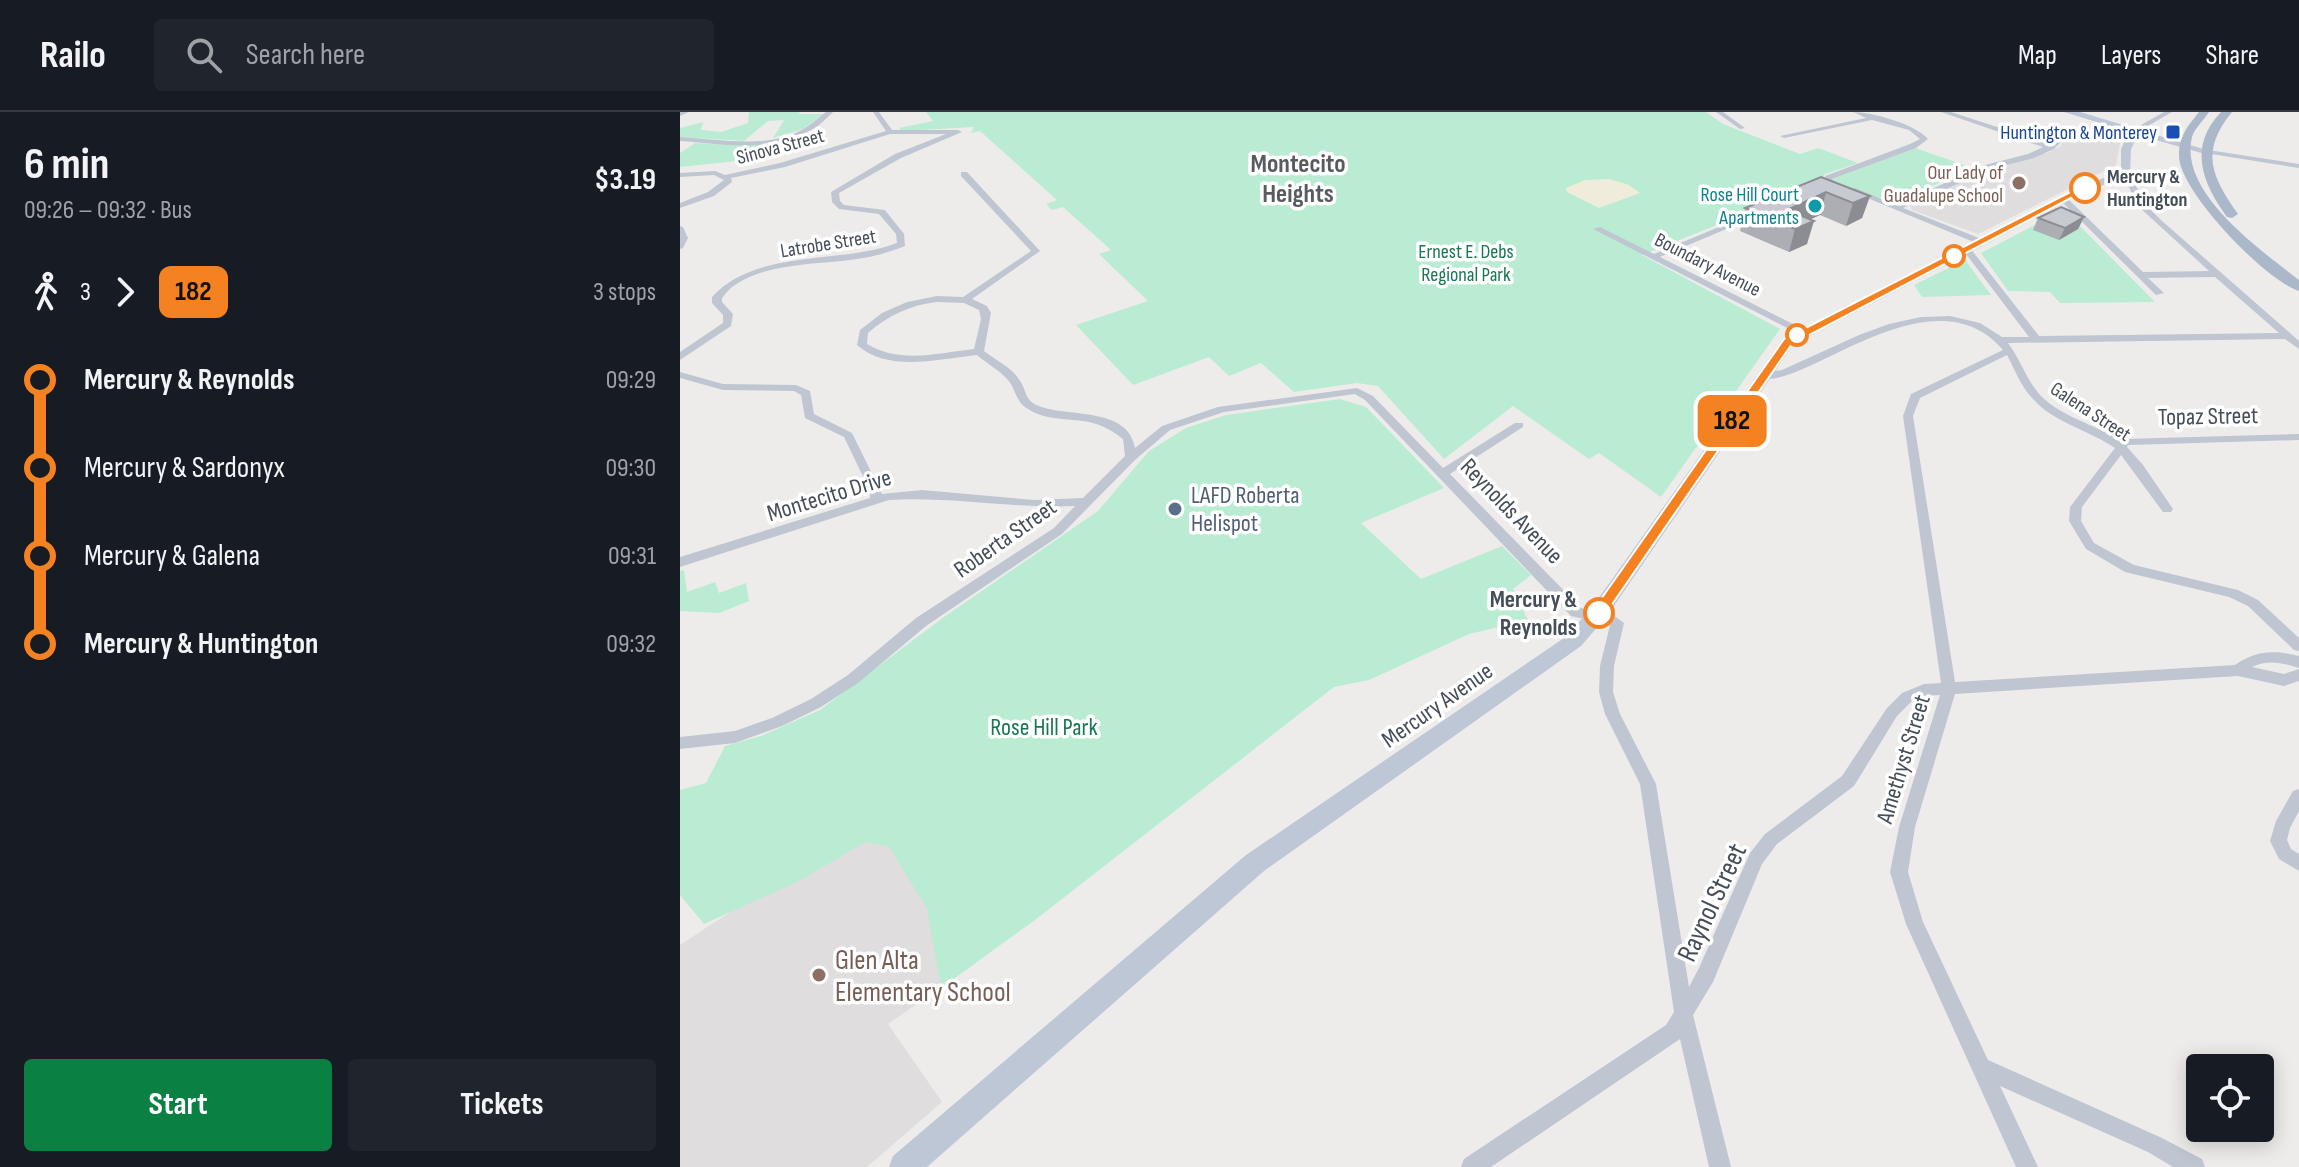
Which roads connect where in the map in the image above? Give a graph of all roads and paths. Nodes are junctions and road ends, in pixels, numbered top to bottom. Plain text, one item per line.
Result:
1 (686, 112) edge
2 (830, 112) edge
3 (876, 112) edge
4 (1719, 112) edge
5 (1856, 112) edge
6 (1944, 112) edge
7 (2069, 112) edge
8 (2169, 112) edge
9 (2204, 112) edge
10 (2227, 112) edge
11 (680, 114) edge
12 (1869, 120) junction
13 (1742, 128) dead end
14 (890, 132) junction
15 (2134, 132) junction
16 (1784, 136) dead end
17 (680, 139) edge
18 (2184, 146) junction
19 (2051, 147) junction
20 (2205, 151) junction
21 (2299, 166) edge
22 (964, 174) dead end
23 (2126, 174) junction
24 (680, 175) edge
25 (725, 177) junction
26 (2064, 200) junction
27 (680, 206) edge
28 (1774, 207) edge
29 (1895, 208) junction
30 (680, 229) edge
31 (1597, 229) dead end
32 (680, 246) edge
33 (1974, 246) junction
34 (1654, 257) junction
35 (2299, 273) edge
36 (2218, 274) junction
37 (2140, 275) junction
38 (2299, 287) edge
39 (2159, 293) dead end
40 (965, 300) junction
41 (1802, 332) junction
42 (2287, 336) junction
43 (2035, 338) junction
44 (2004, 346) junction
45 (2299, 346) edge
46 (979, 352) junction
47 (680, 357) edge
48 (680, 375) edge
49 (1763, 376) junction
50 (1357, 391) joint
51 (1519, 425) dead end
52 (2299, 437) edge
53 (2120, 447) junction
54 (1131, 457) junction
55 (1442, 474) junction
56 (876, 498) junction
57 (1089, 502) junction
58 (2167, 509) dead end
59 (680, 562) edge
60 (1595, 618) junction
61 (2299, 646) edge
62 (2299, 662) edge
63 (2238, 670) junction
64 (2299, 675) edge
65 (1949, 689) junction
66 (680, 743) edge
67 (2299, 796) edge
68 (2299, 863) edge
69 (1684, 1017) junction
70 (1981, 1067) junction
71 (904, 1167) edge
72 (1472, 1167) edge
73 (1720, 1167) edge
74 (2027, 1167) edge
75 (2194, 1167) edge

1 - 11 street
2 - 17 street
3 - 14 street
4 - 13 street
5 - 12 street
6 - 19 street
7 - 15 street
8 - 15 street
9 - 18 main road
10 - 20 main road
12 - 16 street
12 - 29 street
14 - 25 street, Sinova Street
14 - 47 street, Latrobe Street
15 - 18 street
15 - 19 street
15 - 23 street
18 - 20 street
18 - 38 main road
19 - 29 street
20 - 21 street
20 - 35 main road
22 - 40 street
23 - 26 street, Mercury Avenue
23 - 36 street
24 - 25 street
25 - 27 street
26 - 33 street, Mercury Avenue
26 - 37 street
28 - 34 street
29 - 33 street
30 - 32 street
31 - 34 street, Boundary Avenue
33 - 41 street, Mercury Avenue
33 - 43 street
34 - 41 street, Boundary Avenue
36 - 37 street
36 - 42 street
37 - 39 street
40 - 46 street
40 - 46 street
41 - 49 street, Mercury Avenue
42 - 43 street, Amethyst Street
42 - 45 street
43 - 44 street, Amethyst Street
44 - 49 street
44 - 53 street, Galena Street
44 - 65 street, Amethyst Street
46 - 54 street
48 - 56 street
49 - 60 street, Mercury Avenue
50 - 54 street, Roberta Street
50 - 55 street, Reynolds Avenue
51 - 55 street
52 - 53 street, Topaz Street
53 - 58 street, Galena Street
53 - 61 street
54 - 57 street, Roberta Street
55 - 60 street, Reynolds Avenue
56 - 57 street, Montecito Drive
56 - 59 street, Montecito Drive
57 - 66 street, Roberta Street
60 - 69 street, Reynolds Avenue
60 - 71 street, Mercury Avenue
62 - 63 street, Raynol Street
63 - 64 street, Raynol Street
63 - 65 street, Raynol Street
65 - 69 street, Raynol Street
65 - 70 street, Amethyst Street
67 - 68 street
69 - 72 street, Raynol Street
69 - 73 street, Reynolds Avenue
70 - 74 street, Amethyst Street
70 - 75 street

